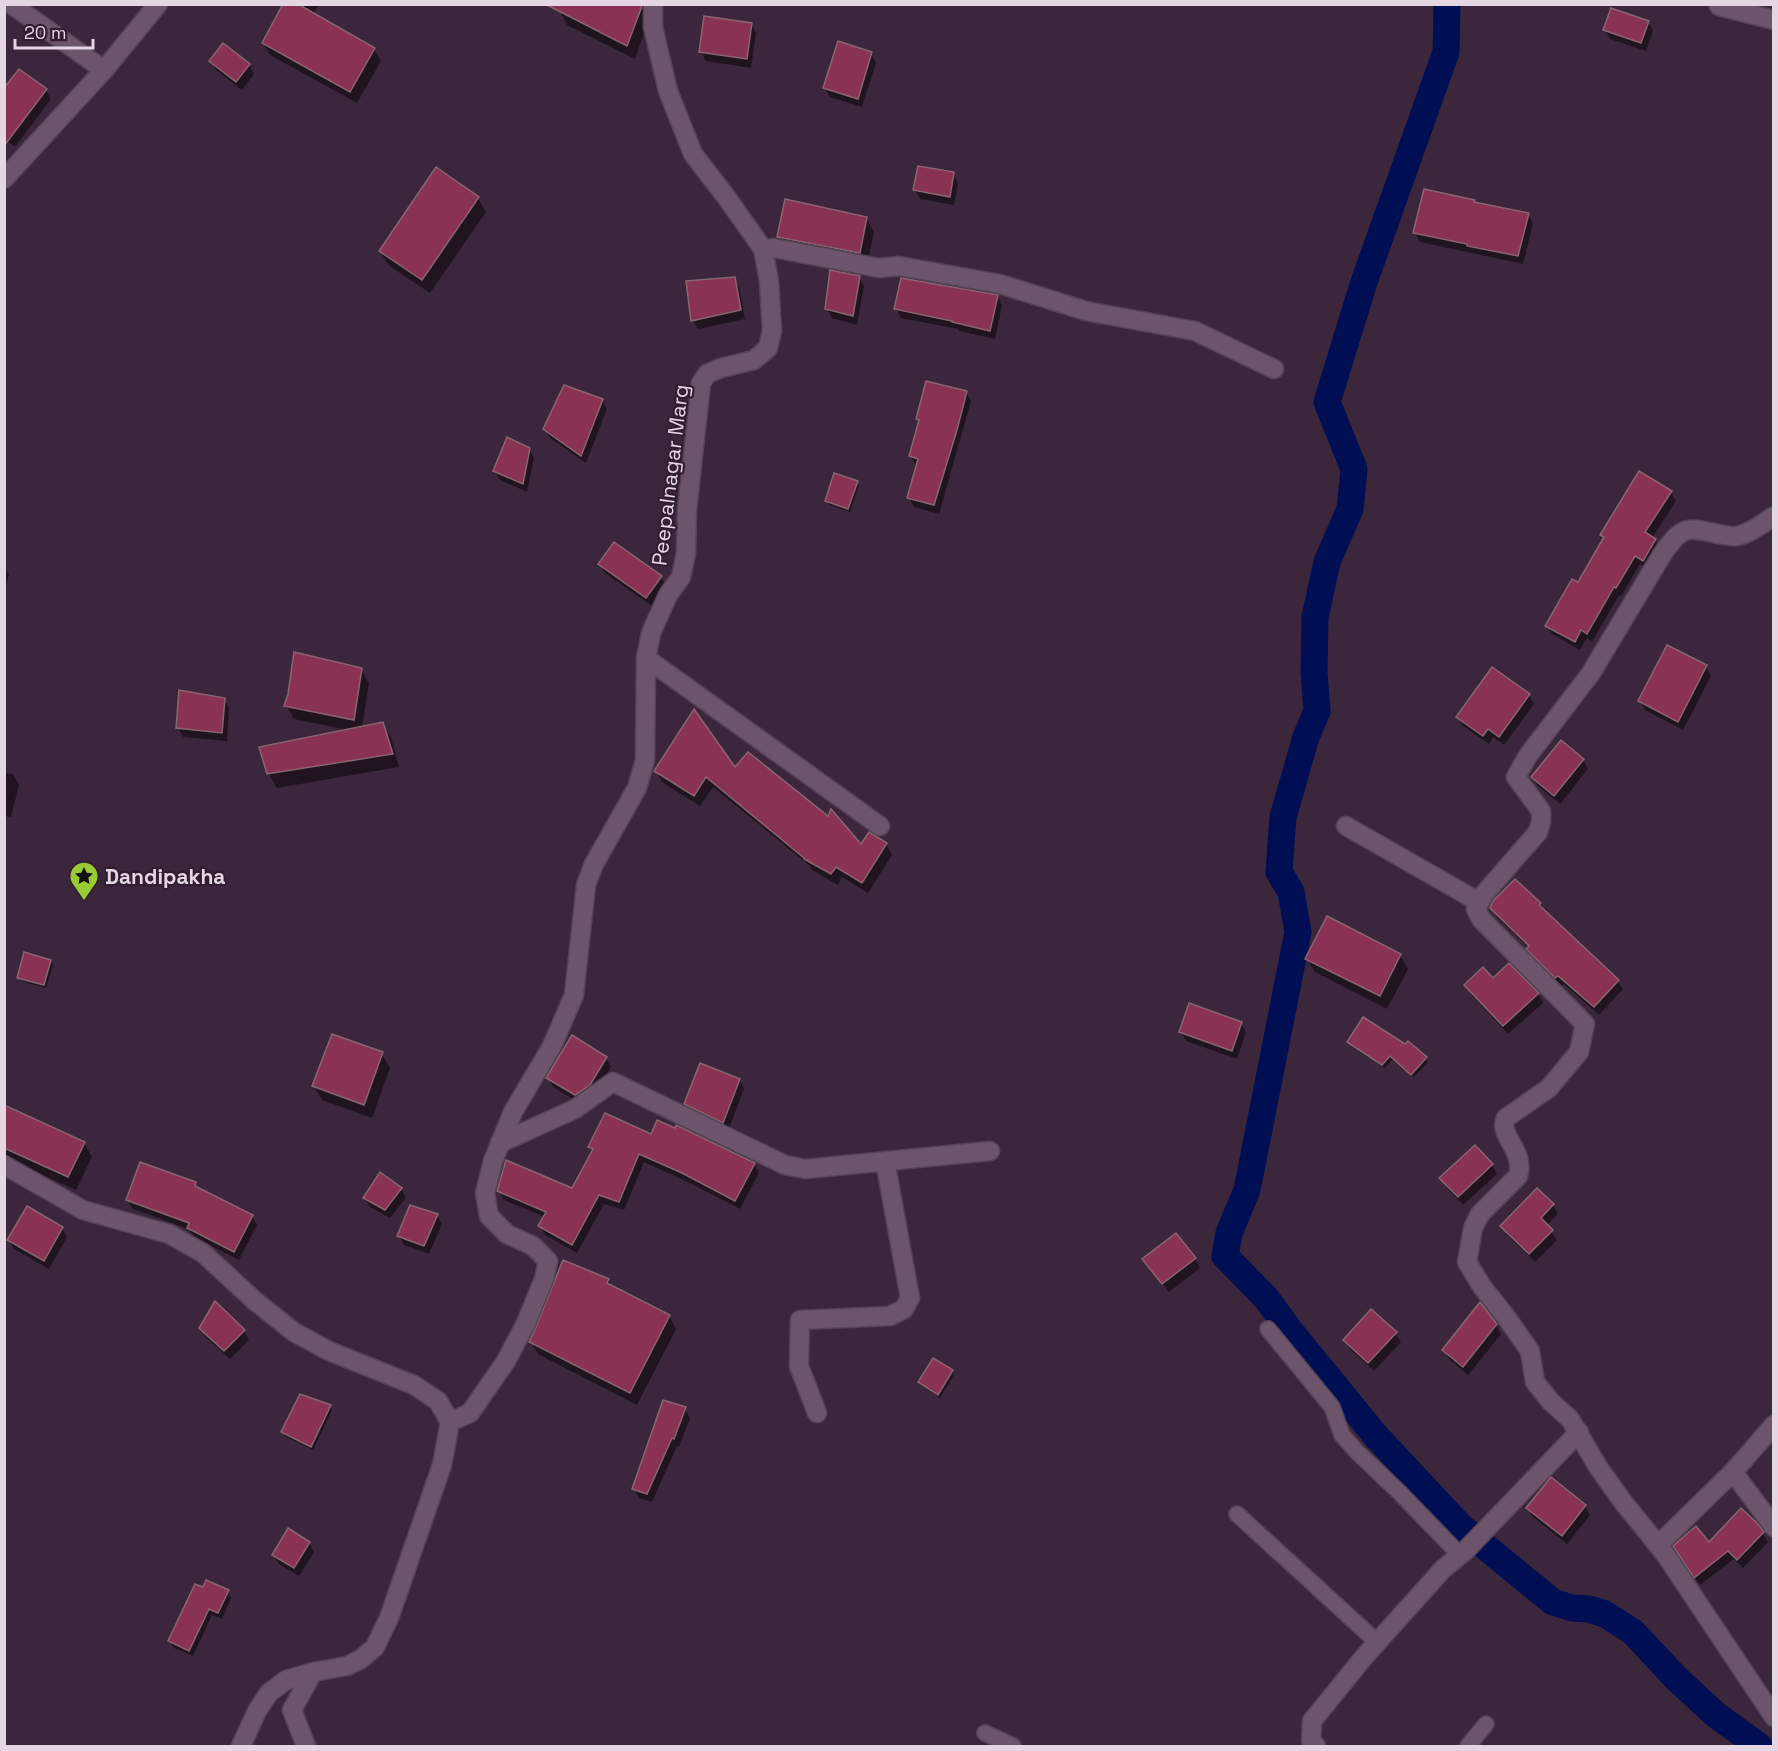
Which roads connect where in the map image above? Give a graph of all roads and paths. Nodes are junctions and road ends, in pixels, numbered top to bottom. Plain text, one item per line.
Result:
1 (11, 4) edge
2 (158, 4) edge
3 (653, 4) edge
4 (1719, 6) dead end
5 (1773, 20) edge
6 (104, 70) junction
7 (4, 179) edge
8 (763, 249) junction
9 (1274, 369) dead end
10 (1773, 516) edge
11 (646, 658) junction
12 (880, 826) dead end
13 (1346, 826) dead end
14 (1479, 902) junction
15 (500, 1143) junction
16 (990, 1151) dead end
17 (885, 1161) junction
18 (4, 1165) edge
19 (1268, 1329) dead end
20 (818, 1413) dead end
21 (450, 1422) junction
22 (1773, 1425) edge
23 (1579, 1432) junction
24 (1733, 1472) junction
25 (1237, 1514) dead end
26 (1773, 1527) edge
27 (1658, 1545) junction
28 (1462, 1553) junction
29 (1377, 1642) junction
30 (313, 1672) junction
31 (1773, 1717) edge
32 (1486, 1724) dead end
33 (985, 1732) dead end
34 (241, 1746) edge
35 (306, 1746) edge
36 (1013, 1746) edge
37 (1316, 1746) edge
38 (1468, 1746) edge

1 - 6 street
2 - 6 street
3 - 8 street, Peepalnagar Marg
4 - 5 street
6 - 7 street
8 - 9 street
8 - 11 street, Peepalnagar Marg
10 - 14 street
11 - 12 street
11 - 15 street, Peepalnagar Marg
13 - 14 street
14 - 23 street
15 - 17 street
15 - 21 street, Peepalnagar Marg
16 - 17 street
17 - 20 street
18 - 21 street
19 - 28 lane
21 - 30 street
22 - 24 street
23 - 27 street
23 - 28 street
24 - 26 street
24 - 27 street
25 - 29 lane
27 - 31 street
28 - 29 street
29 - 37 street
30 - 34 street
30 - 35 street
32 - 38 lane
33 - 36 lane

